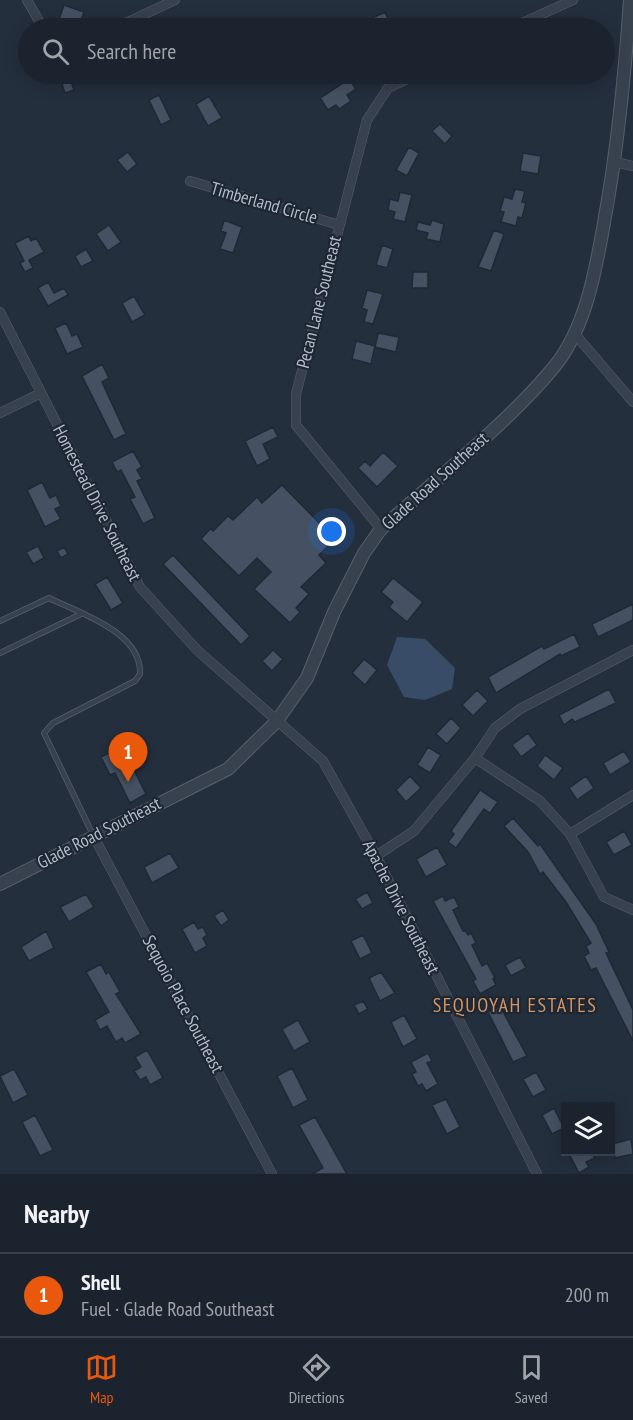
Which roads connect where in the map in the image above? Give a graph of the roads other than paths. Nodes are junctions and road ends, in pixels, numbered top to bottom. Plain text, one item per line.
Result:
1 (27, 0) edge
2 (175, 0) edge
3 (573, 0) edge
4 (630, 0) edge
5 (37, 18) edge
6 (136, 18) edge
7 (533, 18) edge
8 (397, 84) edge
9 (629, 90) edge
10 (615, 162) junction
11 (633, 166) edge
12 (190, 181) dead end
13 (339, 225) junction
14 (0, 312) edge
15 (575, 334) junction
16 (41, 393) junction
17 (633, 402) edge
18 (0, 413) edge
19 (381, 529) junction
20 (81, 614) junction
21 (0, 621) edge
22 (633, 650) edge
23 (0, 652) edge
24 (276, 722) junction
25 (475, 758) junction
26 (633, 795) edge
27 (570, 834) junction
28 (93, 835) junction
29 (376, 856) junction
30 (14, 876) junction
31 (0, 877) edge
32 (0, 884) edge
33 (633, 910) edge
34 (272, 1174) edge
35 (537, 1174) edge

1 - 5 street
2 - 6 street
3 - 7 street
4 - 9 street, Glade Road Southeast
8 - 13 street, Pecan Lane Southeast
9 - 10 street, Glade Road Southeast
10 - 11 street
10 - 15 street, Glade Road Southeast
12 - 13 street, Timberland Circle
13 - 19 street, Pecan Lane Southeast
14 - 16 street, Homestead Drive Southeast
15 - 17 street
15 - 19 street, Glade Road Southeast
16 - 18 street
16 - 24 street, Homestead Drive Southeast
19 - 24 street, Glade Road Southeast
20 - 21 lane
20 - 23 lane
20 - 28 lane
22 - 25 street
24 - 28 street, Glade Road Southeast
24 - 29 street, Apache Drive Southeast
25 - 27 street
25 - 29 street
26 - 27 street
27 - 33 street
28 - 30 street, Glade Road Southeast
28 - 34 street, Sequoio Place Southeast
29 - 35 street, Apache Drive Southeast
30 - 31 lane
30 - 32 street, Glade Road Southeast

